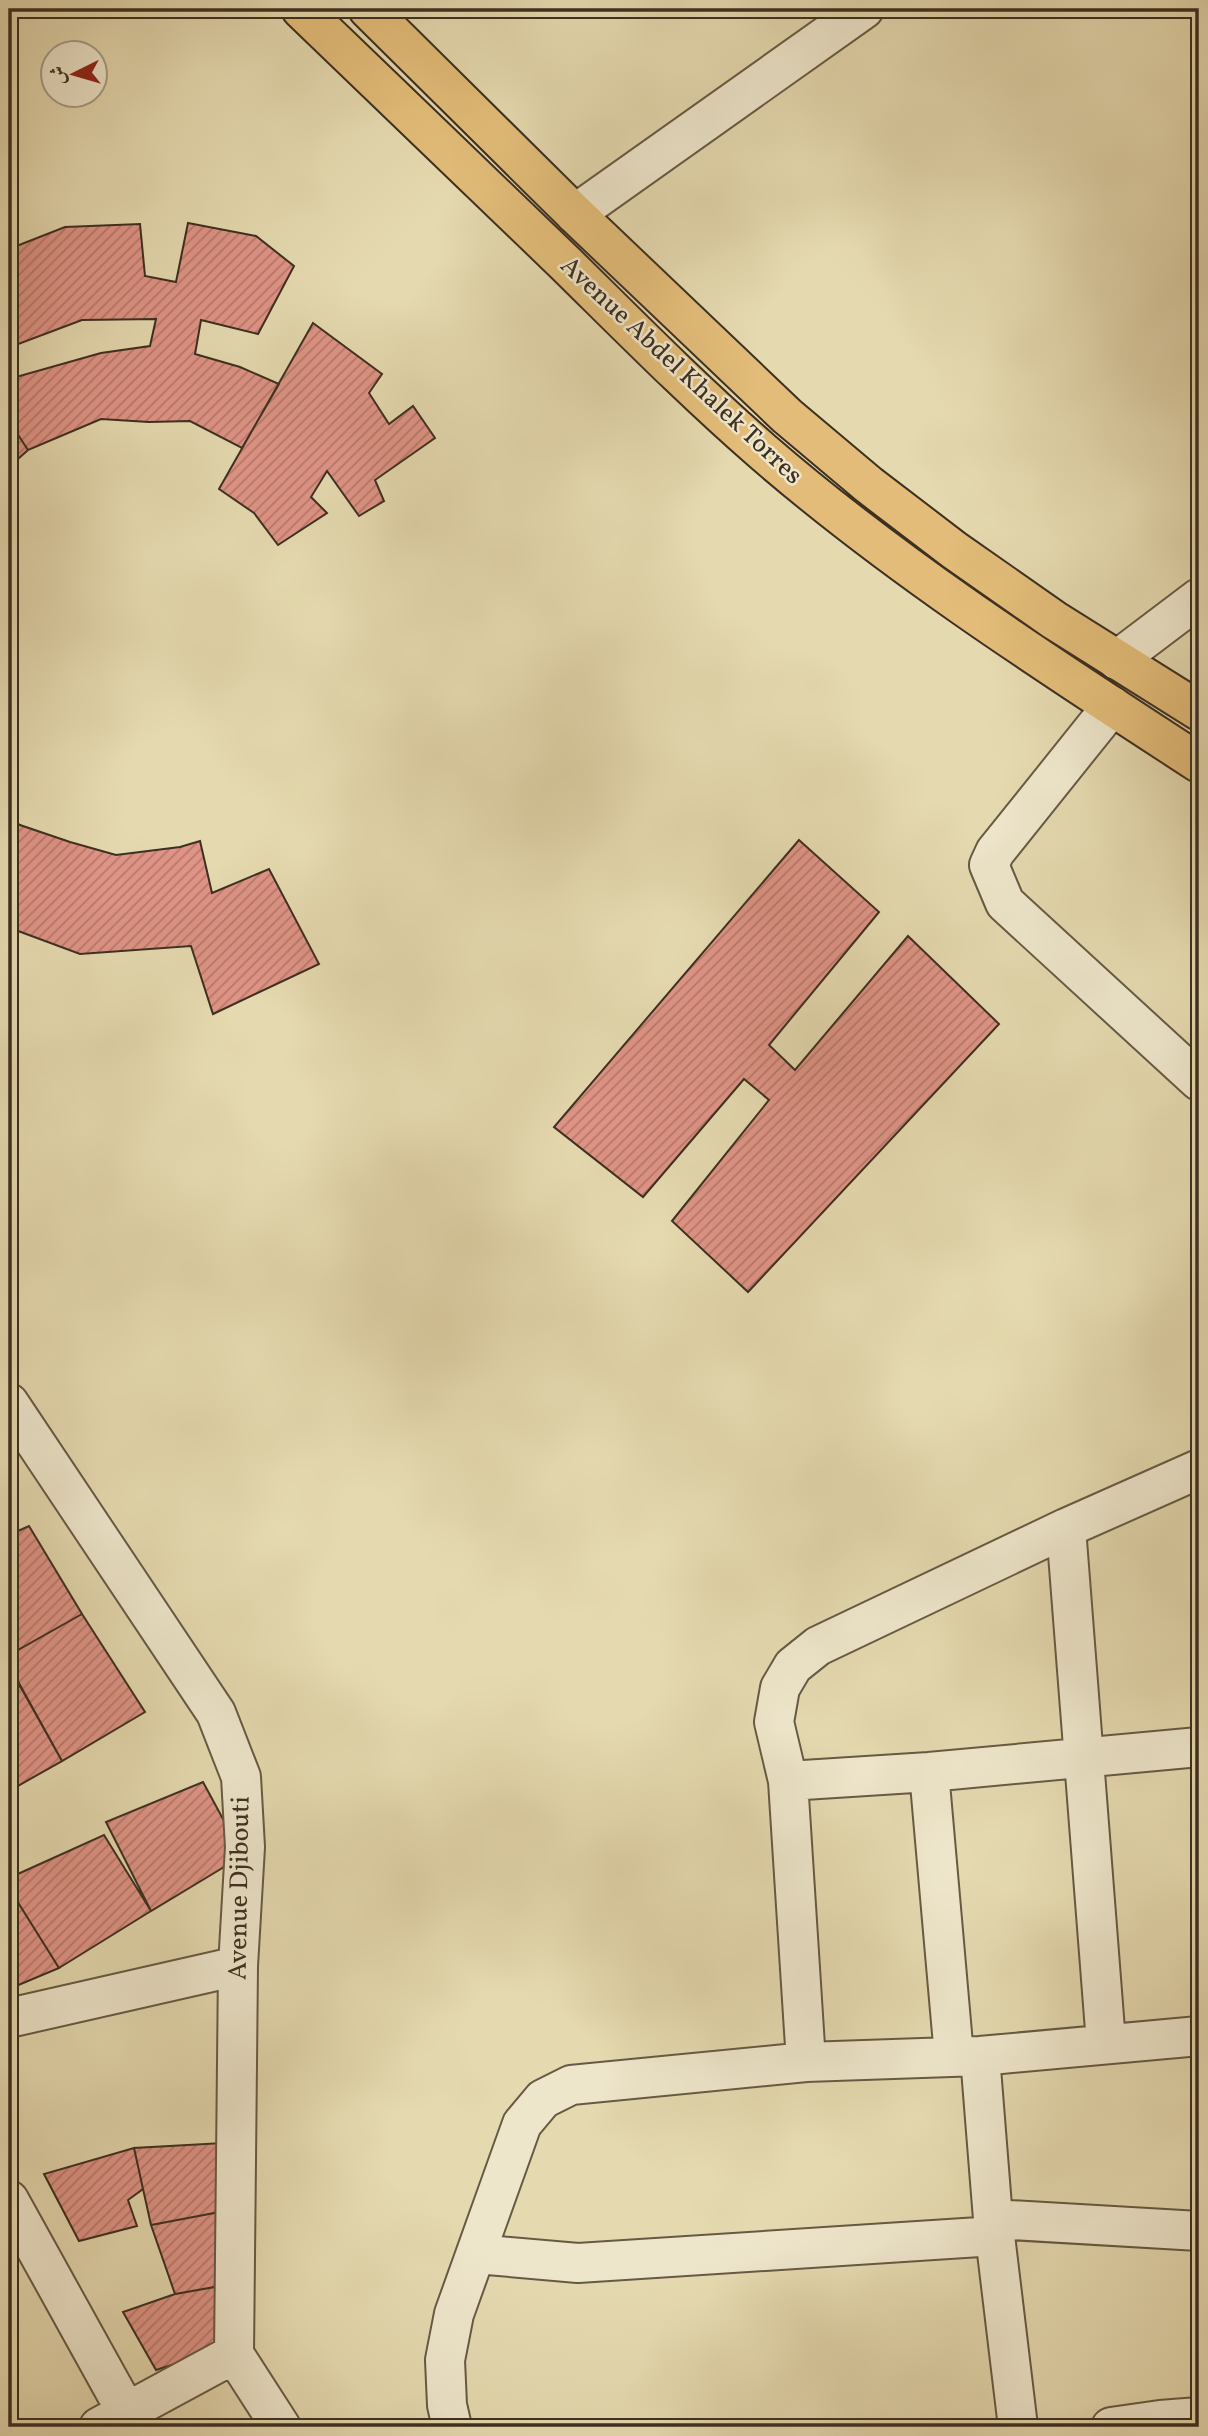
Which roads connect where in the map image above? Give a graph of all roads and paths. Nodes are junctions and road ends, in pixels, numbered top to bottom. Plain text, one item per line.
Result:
1 (301, 9) edge
2 (368, 9) edge
3 (864, 9) edge
4 (575, 214) junction
5 (1199, 598) edge
6 (1117, 660) junction
7 (1112, 706) junction
8 (1199, 711) edge
9 (1199, 764) edge
10 (1199, 1081) edge
11 (9, 1403) edge
12 (1199, 1469) edge
13 (1066, 1528) junction
14 (1199, 1747) edge
15 (1083, 1758) junction
16 (929, 1772) junction
17 (788, 1781) junction
18 (238, 1966) junction
19 (9, 2018) edge
20 (1199, 2036) edge
21 (1106, 2043) junction
22 (967, 2056) junction
23 (806, 2062) junction
24 (9, 2200) edge
25 (994, 2227) junction
26 (1199, 2231) edge
27 (476, 2254) junction
28 (234, 2354) junction
29 (1199, 2417) edge
30 (113, 2420) edge
31 (1160, 2423) edge
32 (281, 2427) edge
33 (452, 2427) edge
34 (1018, 2427) edge
35 (1111, 2427) edge

1 - 7 main road, Avenue Abdel Khalek Torres
2 - 4 main road, Avenue Abdel Khalek Torres
3 - 4 street
4 - 6 main road, Avenue Abdel Khalek Torres
5 - 6 street
6 - 8 main road, Avenue Abdel Khalek Torres
7 - 9 main road, Avenue Abdel Khalek Torres
7 - 10 street
11 - 18 street, Avenue Djibouti
12 - 13 street
13 - 15 street
13 - 17 street
14 - 15 street
15 - 16 street
15 - 21 street
16 - 17 street
16 - 22 street
17 - 23 street
18 - 19 street
18 - 28 street, Avenue Djibouti
20 - 21 street
21 - 22 street
22 - 23 street
22 - 25 street
23 - 27 street
24 - 30 street
25 - 26 street
25 - 27 street
25 - 34 street
27 - 33 street
28 - 30 street
28 - 32 street
29 - 31 street
31 - 35 street

